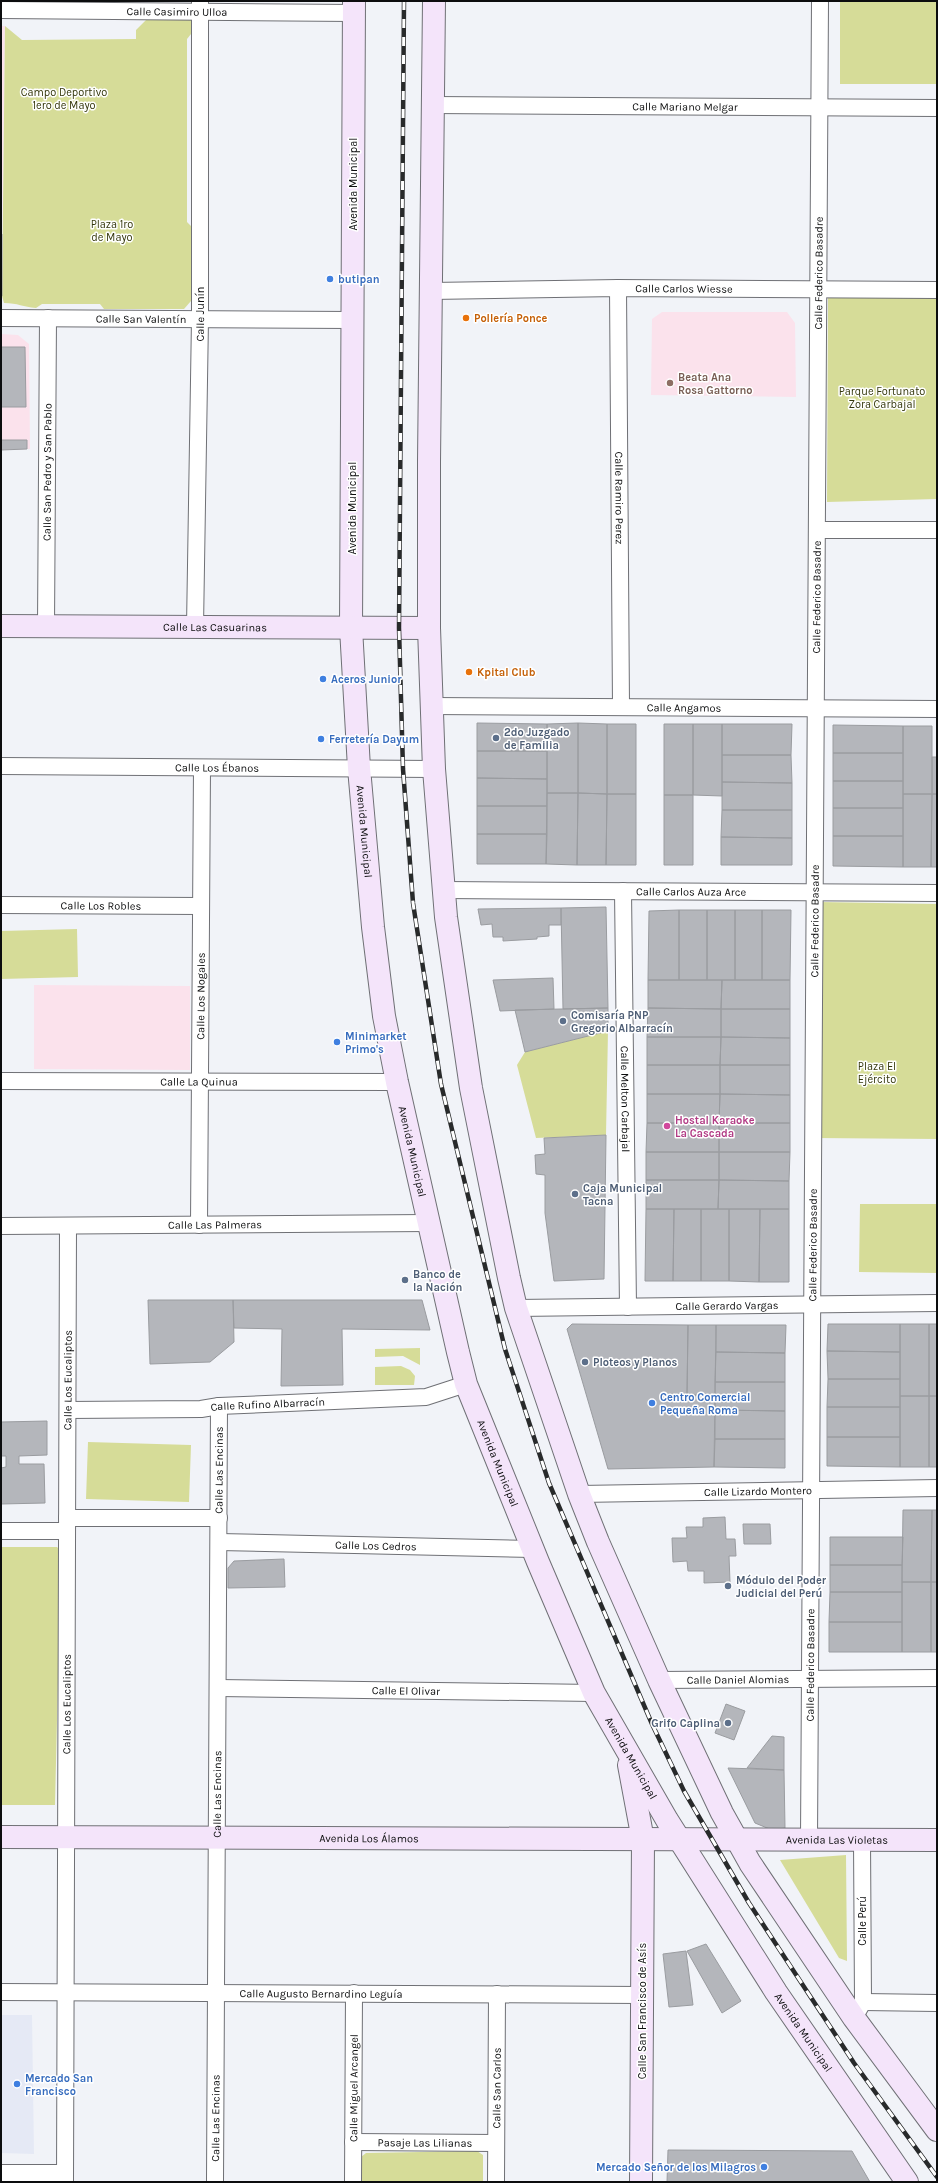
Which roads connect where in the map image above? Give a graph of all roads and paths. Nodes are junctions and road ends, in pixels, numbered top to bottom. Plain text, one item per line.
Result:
1 (434, 1) edge
2 (820, 1) edge
3 (54, 6) edge
4 (200, 7) edge
5 (354, 7) edge
6 (1, 10) edge
7 (432, 105) junction
8 (819, 108) junction
9 (937, 108) edge
10 (618, 288) junction
11 (818, 290) junction
12 (937, 290) edge
13 (431, 291) junction
14 (1, 318) edge
15 (48, 318) junction
16 (200, 319) junction
17 (352, 320) junction
18 (817, 530) junction
19 (937, 530) edge
20 (1, 626) edge
21 (46, 627) junction
22 (195, 627) junction
23 (352, 628) junction
24 (429, 628) junction
25 (431, 706) junction
26 (621, 707) junction
27 (816, 708) junction
28 (937, 709) edge
29 (1, 766) edge
30 (202, 768) junction
31 (359, 768) junction
32 (434, 769) junction
33 (444, 890) junction
34 (623, 891) junction
35 (815, 892) junction
36 (937, 893) edge
37 (1, 905) edge
38 (201, 906) junction
39 (1, 1081) edge
40 (200, 1082) junction
41 (397, 1082) junction
42 (428, 1223) junction
43 (199, 1225) junction
44 (1, 1226) edge
45 (68, 1226) junction
46 (937, 1303) edge
47 (812, 1305) junction
48 (628, 1307) junction
49 (516, 1308) junction
50 (466, 1384) junction
51 (219, 1406) junction
52 (68, 1410) junction
53 (937, 1488) edge
54 (811, 1490) junction
55 (579, 1494) junction
56 (219, 1518) junction
57 (67, 1525) junction
58 (1, 1531) edge
59 (219, 1542) junction
60 (533, 1549) junction
61 (810, 1678) junction
62 (937, 1678) edge
63 (659, 1680) junction
64 (218, 1688) junction
65 (594, 1693) junction
66 (625, 1747) junction
67 (1, 1837) edge
68 (66, 1837) junction
69 (217, 1838) junction
70 (643, 1840) junction
71 (680, 1840) junction
72 (736, 1840) junction
73 (809, 1840) junction
74 (862, 1840) junction
75 (937, 1840) edge
76 (1, 1992) edge
77 (65, 1992) junction
78 (216, 1993) junction
79 (354, 1994) junction
80 (497, 1994) junction
81 (642, 1995) junction
82 (937, 2003) edge
83 (858, 2010) junction
84 (937, 2130) edge
85 (353, 2142) junction
86 (496, 2143) junction
87 (1, 2173) edge
88 (65, 2178) edge
89 (215, 2182) edge
90 (353, 2182) edge
91 (496, 2182) edge
92 (641, 2182) edge
93 (907, 2182) edge

1 - 7 main road
2 - 8 street, Calle Federico Basadre
3 - 4 street, Calle Casimiro Ulloa
3 - 6 street, Calle Casimiro Ulloa
4 - 5 street, Calle Casimiro Ulloa
4 - 16 street, Calle Junín
5 - 17 main road, Avenida Municipal
7 - 8 street, Calle Mariano Melgar
7 - 13 main road
8 - 9 street, Calle Mariano Melgar
8 - 11 street, Calle Federico Basadre
10 - 11 street, Calle Carlos Wiesse
10 - 13 street, Calle Carlos Wiesse
10 - 26 street, Calle Ramiro Perez
11 - 12 street, Calle Carlos Wiesse
11 - 18 street, Calle Federico Basadre
13 - 24 main road
14 - 15 street, Calle San Valentín
15 - 16 street, Calle San Valentín
15 - 21 street, Calle San Pedro y San Pablo
16 - 17 street, Calle San Valentín
16 - 22 street, Calle Junín
17 - 23 main road, Avenida Municipal
18 - 19 street
18 - 27 street, Calle Federico Basadre
20 - 21 main road, Calle Las Casuarinas
21 - 22 main road, Calle Las Casuarinas
22 - 23 main road, Calle Las Casuarinas
23 - 24 main road, Calle Las Casuarinas
23 - 31 main road, Avenida Municipal
24 - 25 main road
25 - 26 street, Calle Angamos
25 - 32 main road
26 - 27 street, Calle Angamos
27 - 28 street, Calle Angamos
27 - 35 street, Calle Federico Basadre
29 - 30 street, Calle Los Ébanos
30 - 31 street, Calle Los Ébanos
30 - 38 street, Calle Los Nogales
31 - 32 street, Calle Los Ébanos
31 - 41 main road, Avenida Municipal
32 - 33 main road
33 - 34 street, Calle Carlos Auza Arce
33 - 49 main road
34 - 35 street, Calle Carlos Auza Arce
34 - 48 street, Calle Melton Carbajal
35 - 36 street, Calle Carlos Auza Arce
35 - 47 street, Calle Federico Basadre
37 - 38 street, Calle Los Robles
38 - 40 street, Calle Los Nogales
39 - 40 street, Calle La Quinua
40 - 41 street, Calle La Quinua
40 - 43 street, Calle Los Nogales
41 - 42 main road, Avenida Municipal
42 - 43 street, Calle Las Palmeras
42 - 50 main road, Avenida Municipal
43 - 45 street, Calle Las Palmeras
44 - 45 street, Calle Las Palmeras
45 - 52 street, Calle Los Eucaliptos
46 - 47 street, Calle Gerardo Vargas
47 - 48 street, Calle Gerardo Vargas
47 - 54 street, Calle Federico Basadre
48 - 49 street, Calle Gerardo Vargas
49 - 55 main road
50 - 51 street, Calle Rufino Albarracín
50 - 60 main road, Avenida Municipal
51 - 52 street, Calle Rufino Albarracín
51 - 56 street, Calle Las Encinas
52 - 57 street, Calle Los Eucaliptos
53 - 54 street, Calle Lizardo Montero
54 - 55 street, Calle Lizardo Montero
54 - 61 street, Calle Federico Basadre
55 - 63 main road
56 - 57 street
56 - 59 street, Calle Las Encinas
57 - 58 street
57 - 68 street, Calle Los Eucaliptos
59 - 60 street, Calle Los Cedros
59 - 64 street, Calle Las Encinas
60 - 65 main road, Avenida Municipal
61 - 62 street, Calle Daniel Alomias
61 - 63 street, Calle Daniel Alomias
61 - 73 street, Calle Federico Basadre
63 - 72 main road
64 - 65 street, Calle El Olivar
64 - 69 street, Calle Las Encinas
65 - 66 main road, Avenida Municipal
66 - 70 main road, Calle San Francisco de Asís
66 - 71 main road, Avenida Municipal
67 - 68 main road, Avenida Los Álamos
68 - 69 main road, Avenida Los Álamos
68 - 77 street, Calle Los Eucaliptos
69 - 70 main road, Avenida Los Álamos
69 - 78 street, Calle Las Encinas
70 - 71 main road, Avenida Los Álamos
70 - 81 main road, Calle San Francisco de Asís
71 - 72 main road, Avenida Los Álamos
71 - 93 main road, Avenida Municipal
72 - 73 main road, Avenida Las Violetas
72 - 83 main road
73 - 74 main road, Avenida Las Violetas
74 - 75 main road, Avenida Las Violetas
74 - 83 street, Calle Perú
76 - 77 street, Calle Augusto Bernardino Leguía
77 - 78 street, Calle Augusto Bernardino Leguía
77 - 88 street, Calle Los Eucaliptos
78 - 79 street, Calle Augusto Bernardino Leguía
78 - 89 street, Calle Las Encinas
79 - 80 street, Calle Augusto Bernardino Leguía
79 - 85 street, Calle Miguel Arcangel
80 - 81 street, Calle Augusto Bernardino Leguía
80 - 86 street, Calle San Carlos
81 - 92 main road, Calle San Francisco de Asís
82 - 83 street
83 - 84 main road
85 - 86 street, Pasaje Las Lilianas
85 - 90 street, Calle Miguel Arcangel
86 - 91 street, Calle San Carlos
87 - 88 street

